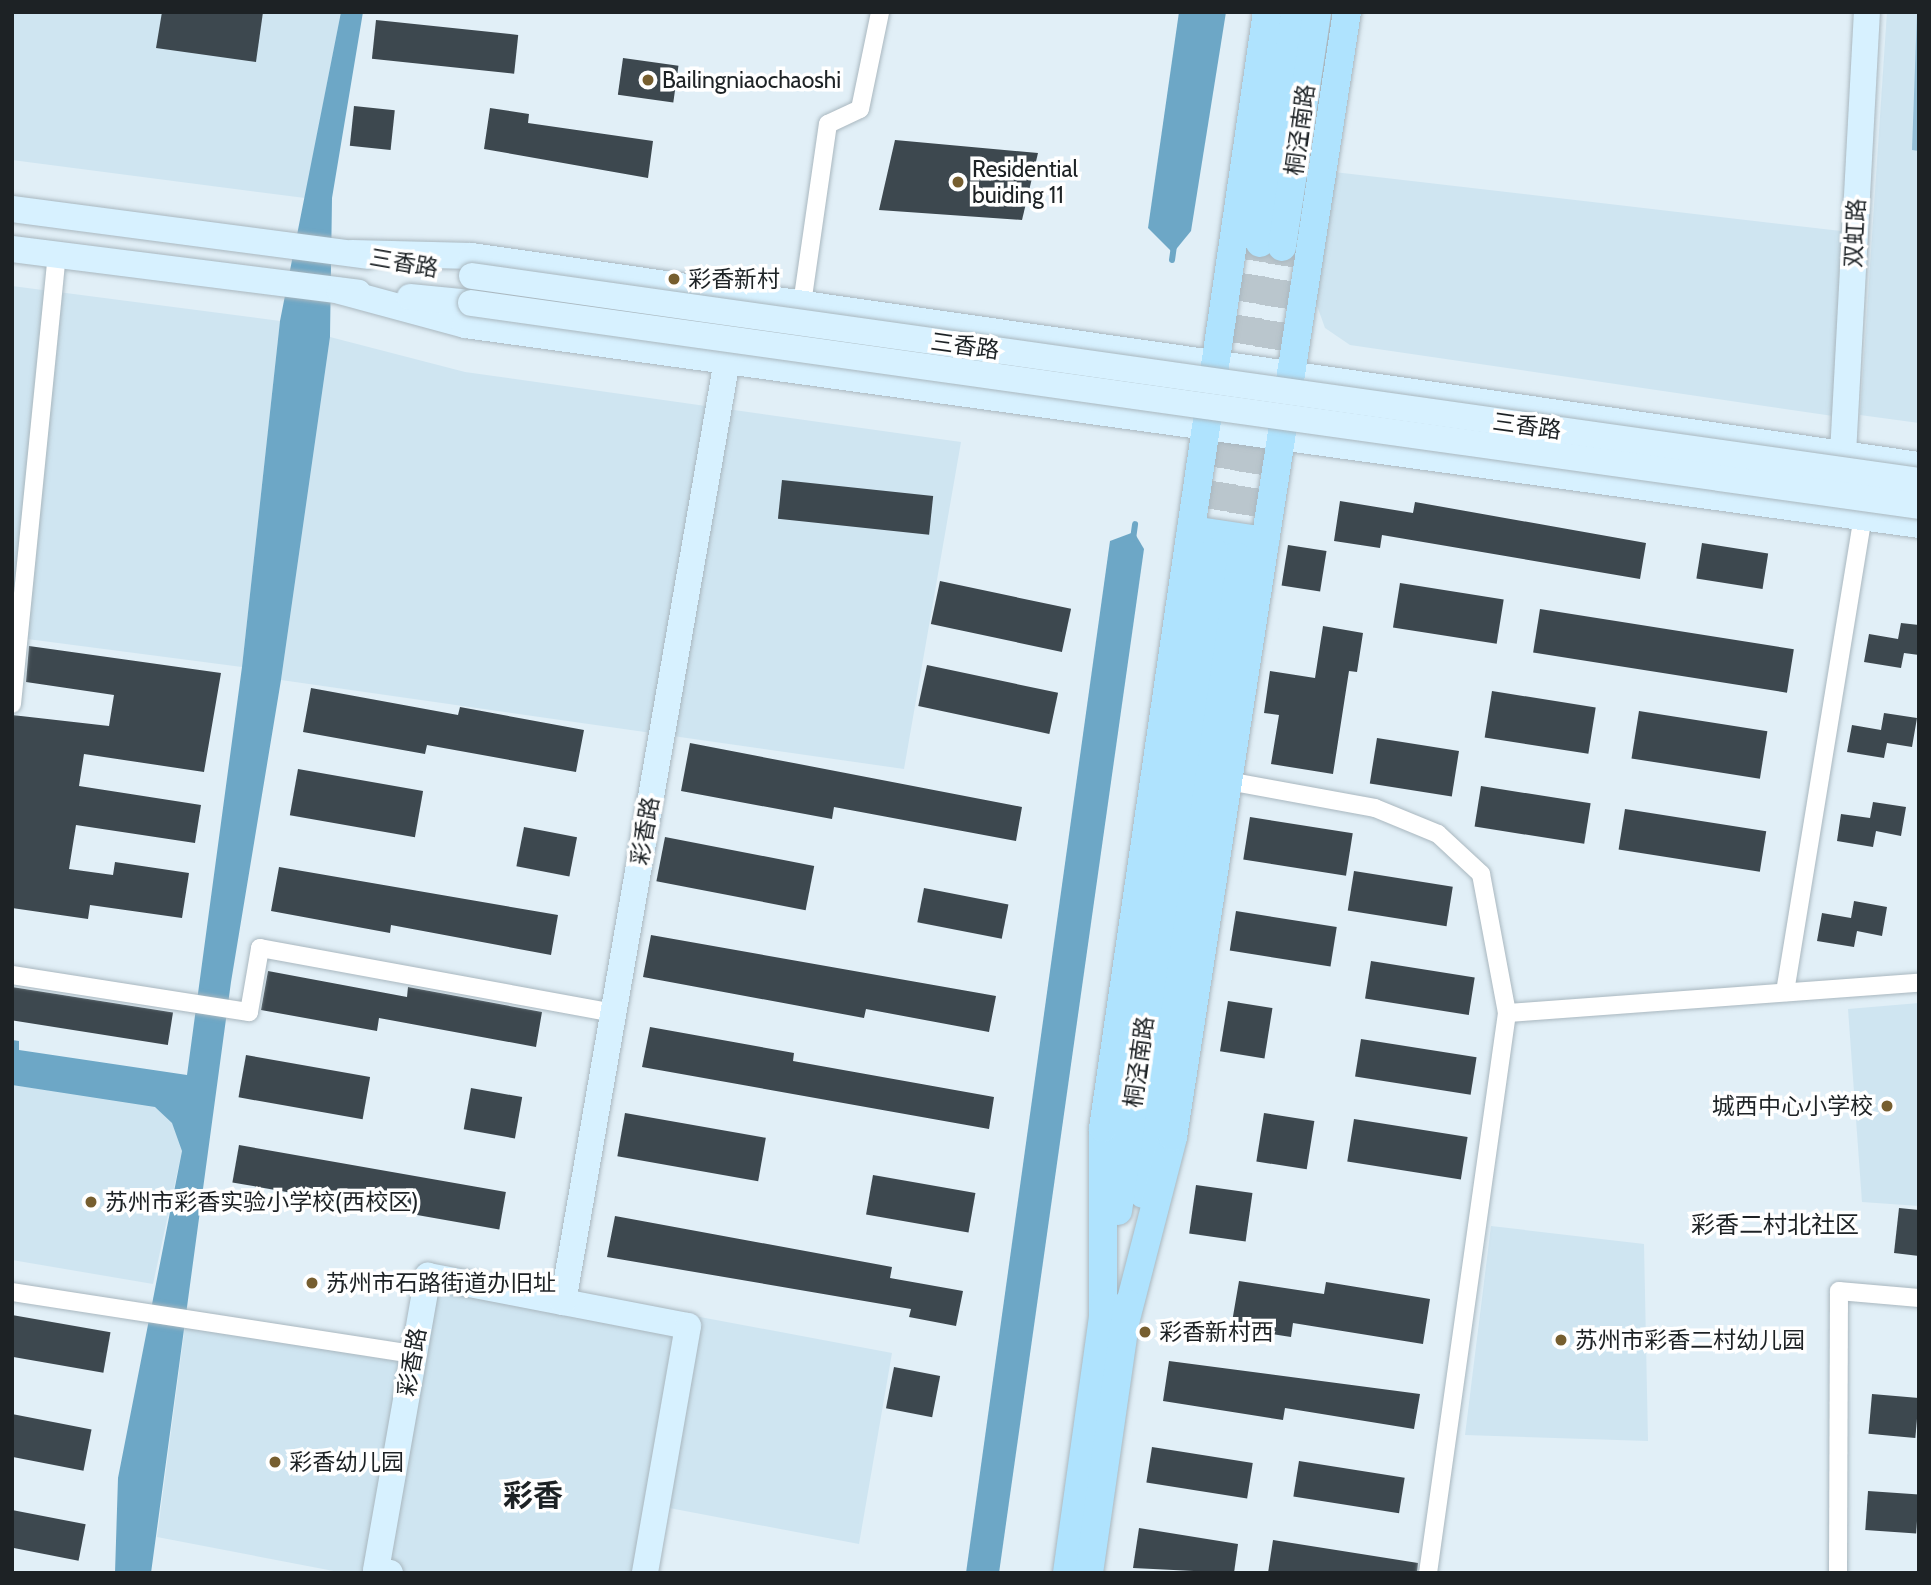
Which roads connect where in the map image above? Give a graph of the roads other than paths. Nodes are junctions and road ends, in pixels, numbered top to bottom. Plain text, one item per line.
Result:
1 (880, 12) edge
2 (1268, 12) edge
3 (1295, 12) edge
4 (1317, 12) edge
5 (1347, 12) edge
6 (1867, 12) edge
7 (12, 209) edge
8 (12, 249) edge
9 (349, 253) junction
10 (57, 255) junction
11 (1231, 257) junction
12 (1307, 268) junction
13 (338, 291) junction
14 (803, 303) junction
15 (727, 360) junction
16 (1216, 363) junction
17 (1291, 374) junction
18 (1206, 426) junction
19 (1281, 437) junction
20 (1843, 454) junction
21 (1919, 465) edge
22 (1919, 481) edge
23 (1919, 506) edge
24 (1863, 518) junction
25 (1919, 525) edge
26 (1191, 530) junction
27 (1265, 541) junction
28 (1225, 554) tunnel mouth
29 (12, 704) edge
30 (1228, 780) junction
31 (12, 975) edge
32 (1919, 983) edge
33 (1785, 992) junction
34 (613, 1013) junction
35 (1507, 1013) junction
36 (12, 1292) edge
37 (1919, 1298) edge
38 (563, 1302) junction
39 (1114, 1321) junction
40 (414, 1354) junction
41 (390, 1573) edge
42 (645, 1573) edge
43 (1067, 1573) edge
44 (1089, 1573) edge
45 (1428, 1573) edge
46 (1838, 1573) edge

1 - 14 street
2 - 11 main road
3 - 4 main road, 桐泾南路
5 - 12 main road
6 - 20 main road, 双虹路
7 - 9 main road, 三香路
8 - 10 main road, 三香路
9 - 14 main road
9 - 22 main road, 三香路, bridge
10 - 13 main road, 三香路
10 - 29 street
11 - 12 main road
11 - 16 main road
12 - 17 main road
13 - 15 main road
13 - 23 main road, 三香路, bridge
14 - 16 main road
15 - 18 main road
15 - 34 main road, 彩香路
16 - 17 main road
16 - 18 main road
17 - 19 main road
17 - 20 main road
18 - 19 main road
18 - 26 main road
19 - 24 main road
19 - 27 main road
20 - 21 main road
24 - 25 main road
24 - 33 street
26 - 27 main road
26 - 39 main road
27 - 30 main road
28 - 39 main road, 桐泾南路
30 - 35 street
30 - 39 main road
31 - 34 street
32 - 33 street
33 - 35 street
34 - 38 main road, 彩香路
35 - 45 street
36 - 40 street
37 - 46 street
38 - 40 main road, 彩香路
38 - 42 main road, 彩香路
39 - 43 main road, 桐泾南路
39 - 44 main road, 桐泾南路
40 - 41 main road, 彩香路

